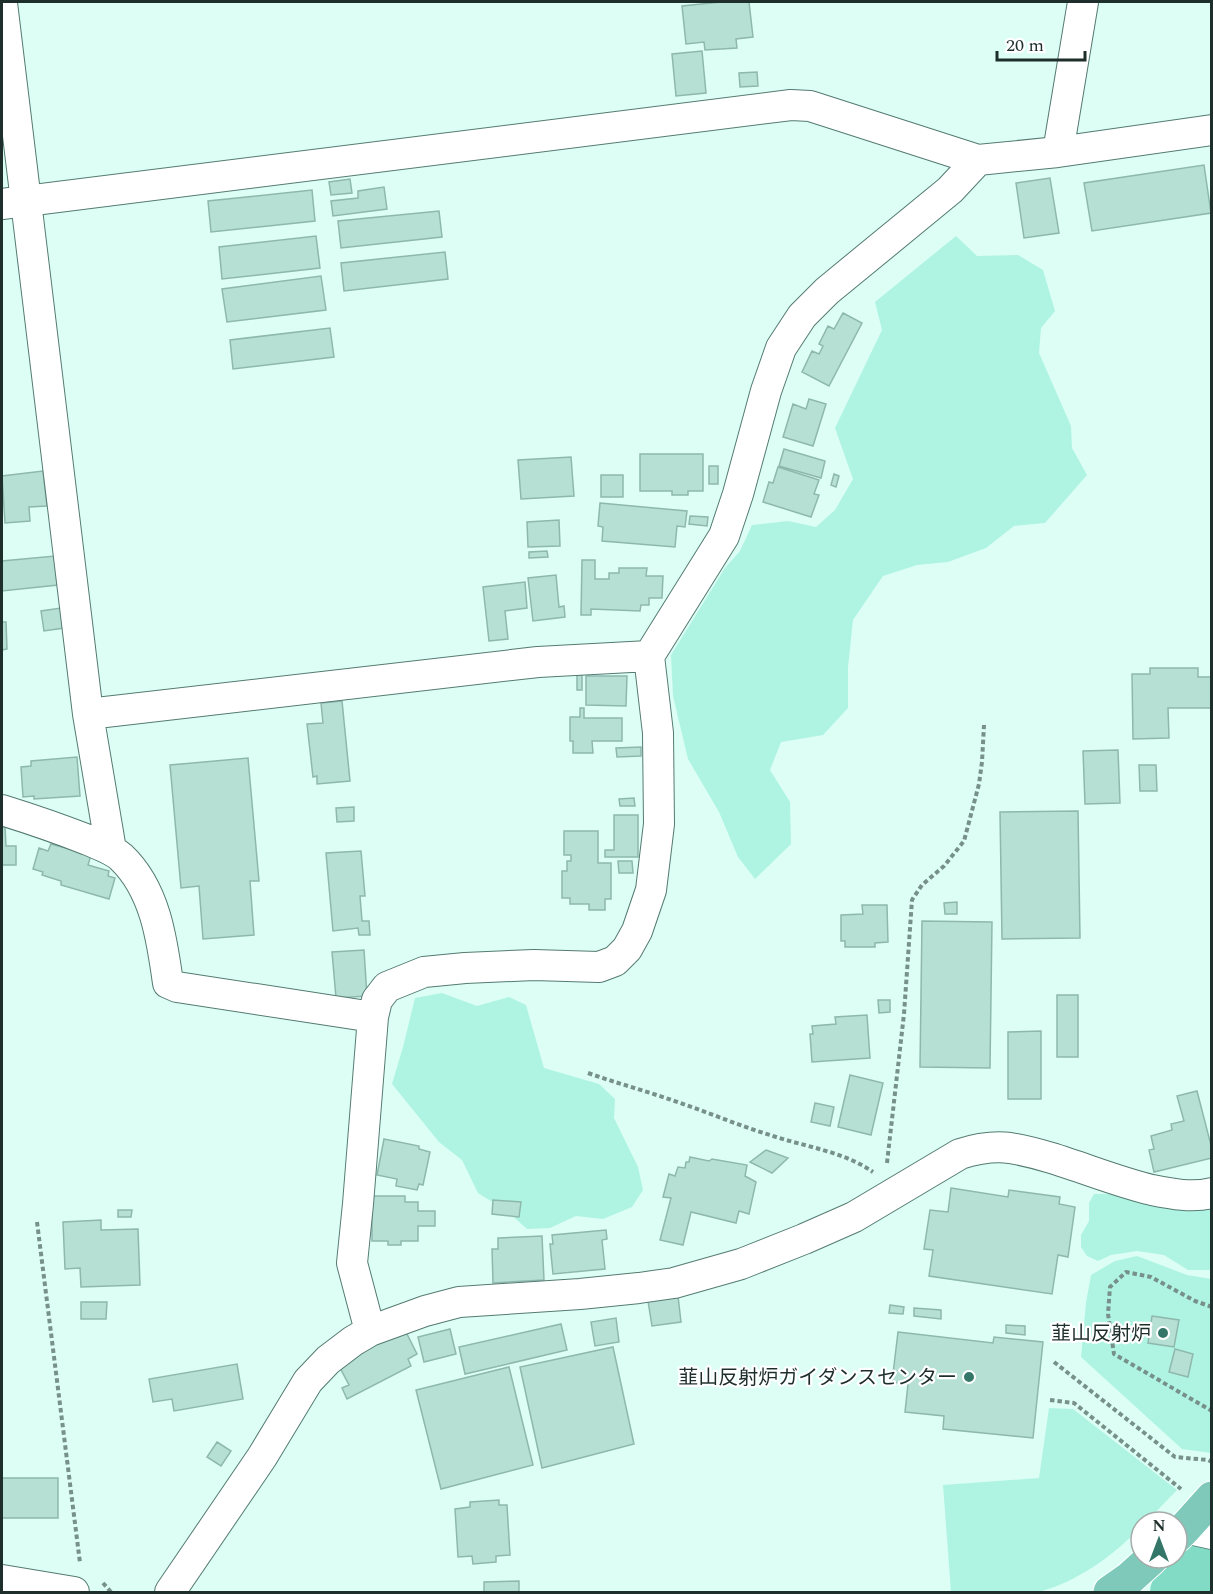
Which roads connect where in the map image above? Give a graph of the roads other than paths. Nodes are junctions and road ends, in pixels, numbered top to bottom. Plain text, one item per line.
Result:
1 (1083, 2) edge
2 (2, 3) edge
3 (1212, 130) edge
4 (1058, 152) junction
5 (978, 160) junction
6 (14, 203) edge
7 (650, 656) junction
8 (88, 714) junction
9 (2, 810) edge
10 (111, 850) junction
11 (373, 1017) junction
12 (1212, 1193) edge
13 (370, 1331) junction
14 (1139, 1570) edge
15 (2, 1580) edge
16 (85, 1580) edge
17 (170, 1593) edge
18 (1110, 1593) edge

1 - 4 street
2 - 6 street
3 - 4 street
4 - 5 street
5 - 6 street
5 - 7 street
6 - 8 street
7 - 8 street
7 - 11 street
8 - 10 street
9 - 10 street
10 - 11 street
11 - 13 street
12 - 13 street
13 - 17 street
14 - 18 main road
15 - 16 street

